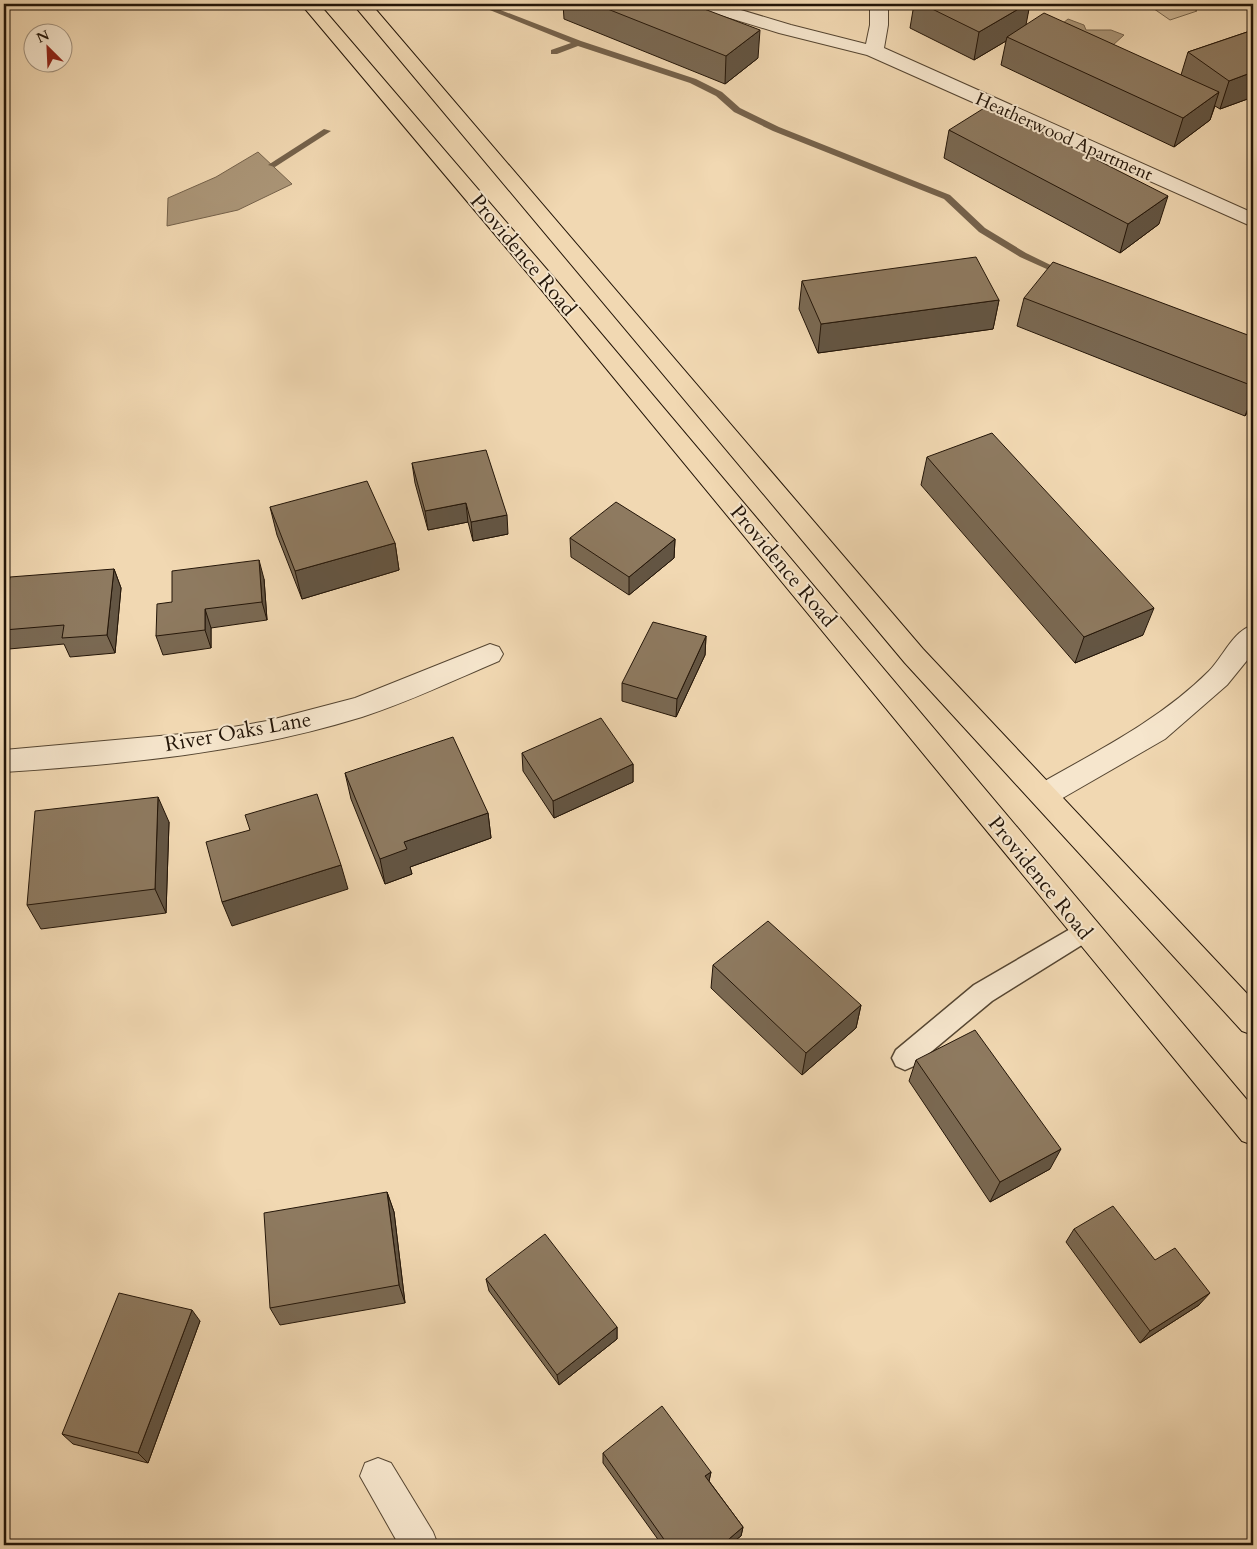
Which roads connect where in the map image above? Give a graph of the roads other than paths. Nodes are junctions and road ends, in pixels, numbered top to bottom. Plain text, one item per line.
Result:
1 (310, 4) edge
2 (362, 4) edge
3 (704, 4) edge
4 (880, 4) edge
5 (874, 51) junction
6 (1253, 221) edge
7 (1253, 635) edge
8 (490, 654) dead end
9 (4, 761) edge
10 (1044, 795) junction
11 (1084, 931) junction
12 (1253, 1021) edge
13 (905, 1058) dead end
14 (1253, 1130) edge
15 (378, 1476) dead end
16 (420, 1545) edge

1 - 11 main road, Providence Road
2 - 10 main road, Providence Road
3 - 5 street, Heatherwood Apartment
4 - 5 street
5 - 6 street, Heatherwood Apartment
7 - 10 street
8 - 9 street, River Oaks Lane
10 - 12 main road, Providence Road
11 - 13 lane
11 - 14 main road, Providence Road
15 - 16 street

